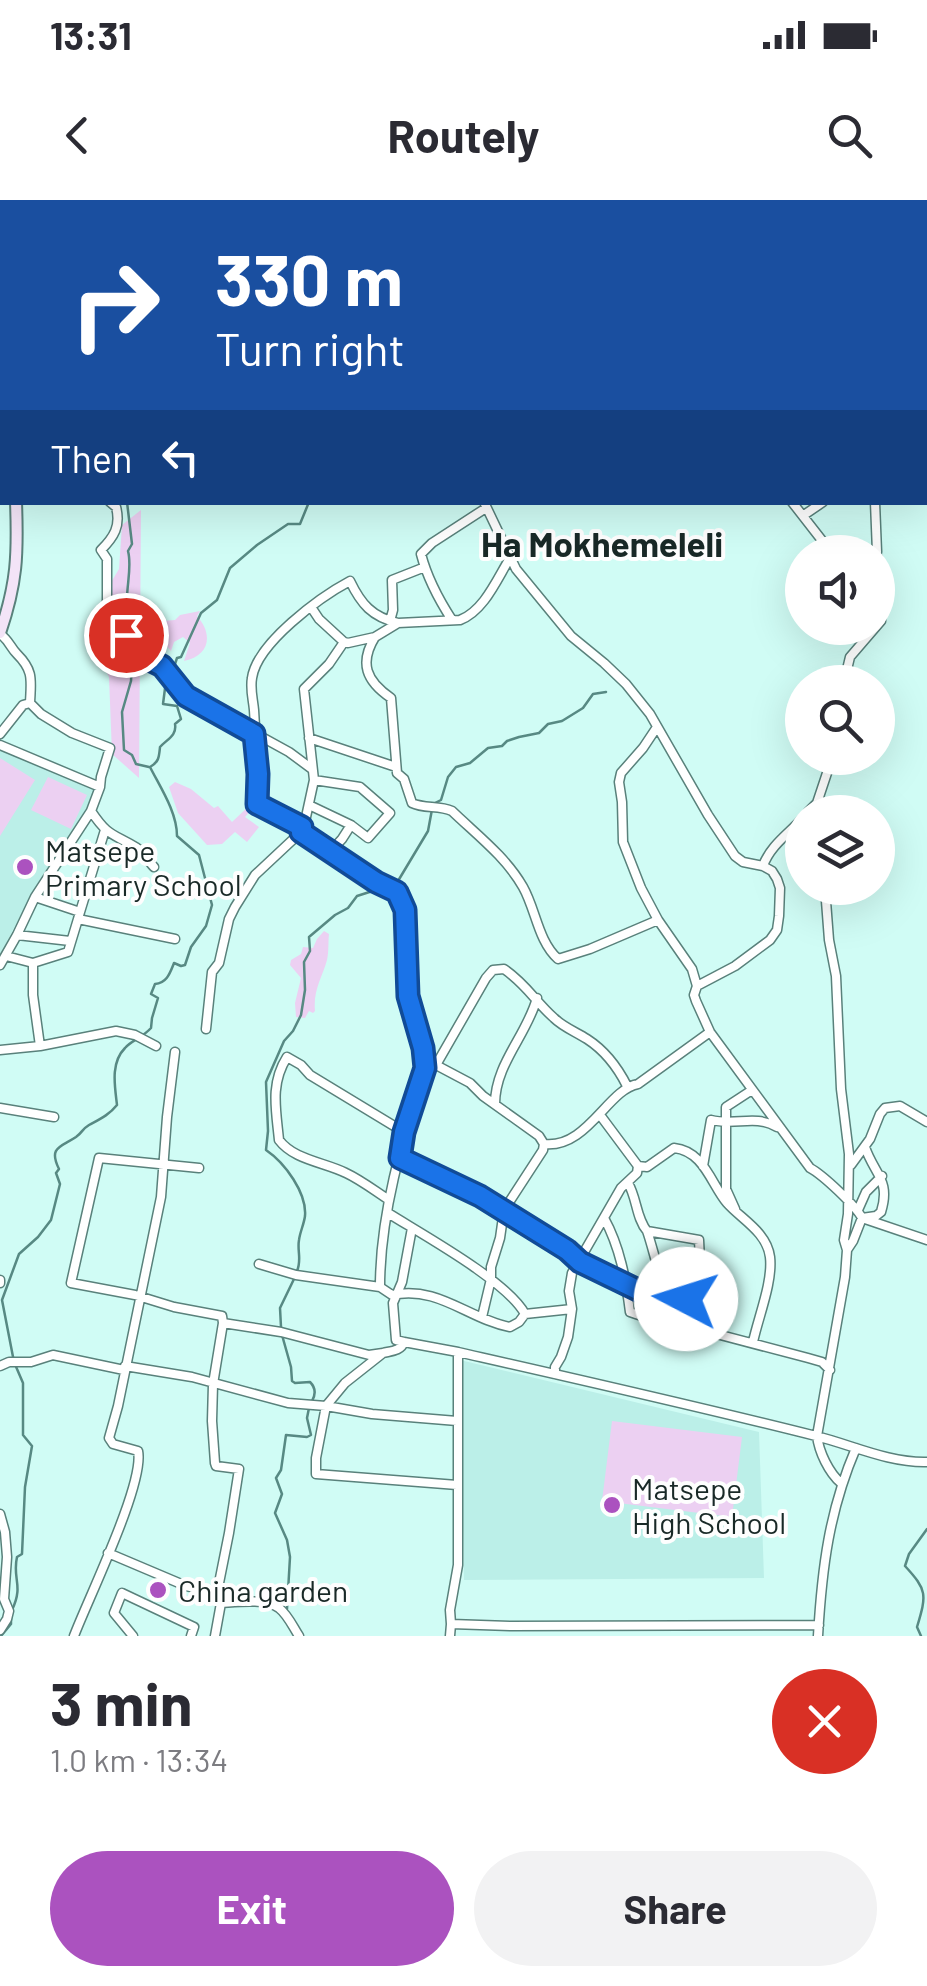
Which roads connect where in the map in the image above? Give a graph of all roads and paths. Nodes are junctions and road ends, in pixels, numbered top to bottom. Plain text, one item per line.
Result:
1 (16, 505) edge
2 (113, 505) edge
3 (485, 505) edge
4 (795, 505) edge
5 (819, 505) edge
6 (876, 505) edge
7 (804, 515) junction
8 (819, 535) edge
9 (877, 535) edge
10 (510, 558) junction
11 (424, 567) junction
12 (311, 607) junction
13 (452, 620) junction
14 (394, 622) junction
15 (0, 634) edge
16 (376, 636) junction
17 (344, 642) junction
18 (30, 703) junction
19 (657, 727) junction
20 (0, 734) edge
21 (254, 734) junction
22 (309, 738) junction
23 (0, 745) edge
24 (396, 767) junction
25 (312, 769) junction
26 (314, 780) junction
27 (100, 787) junction
28 (309, 805) junction
29 (91, 811) junction
30 (82, 822) junction
31 (351, 825) junction
32 (101, 826) junction
33 (301, 830) junction
34 (785, 835) edge
35 (331, 852) junction
36 (763, 866) junction
37 (154, 867) dead end
38 (35, 897) junction
39 (826, 905) edge
40 (79, 916) junction
41 (658, 920) junction
42 (17, 935) junction
43 (176, 939) dead end
44 (70, 942) junction
45 (6, 956) junction
46 (33, 963) junction
47 (0, 964) edge
48 (697, 986) junction
49 (537, 998) junction
50 (206, 1028) dead end
51 (710, 1032) junction
52 (40, 1046) junction
53 (156, 1046) dead end
54 (0, 1050) edge
55 (176, 1052) dead end
56 (436, 1065) junction
57 (425, 1068) junction
58 (627, 1086) junction
59 (752, 1090) junction
60 (496, 1104) junction
61 (0, 1108) edge
62 (600, 1114) junction
63 (54, 1117) dead end
64 (927, 1122) edge
65 (726, 1124) junction
66 (782, 1130) junction
67 (404, 1132) junction
68 (544, 1144) junction
69 (865, 1146) junction
70 (400, 1158) junction
71 (164, 1165) junction
72 (638, 1166) junction
73 (703, 1166) junction
74 (199, 1168) dead end
75 (848, 1168) junction
76 (882, 1176) junction
77 (828, 1180) junction
78 (847, 1182) junction
79 (628, 1183) junction
80 (388, 1200) junction
81 (848, 1200) junction
82 (504, 1210) junction
83 (735, 1210) junction
84 (388, 1213) junction
85 (860, 1214) junction
86 (604, 1218) junction
87 (412, 1228) junction
88 (647, 1232) junction
89 (927, 1240) edge
90 (847, 1250) junction
91 (580, 1262) junction
92 (259, 1264) dead end
93 (491, 1280) junction
94 (626, 1284) junction
95 (380, 1286) junction
96 (397, 1294) junction
97 (141, 1297) junction
98 (572, 1310) junction
99 (681, 1311) junction
100 (525, 1314) junction
101 (482, 1317) junction
102 (223, 1323) junction
103 (690, 1327) junction
104 (404, 1342) junction
105 (753, 1342) junction
106 (458, 1352) junction
107 (384, 1353) junction
108 (0, 1366) edge
109 (124, 1368) junction
110 (830, 1370) junction
111 (554, 1374) junction
112 (213, 1384) junction
113 (326, 1406) junction
114 (457, 1421) junction
115 (817, 1436) junction
116 (856, 1448) junction
117 (927, 1462) edge
118 (841, 1483) junction
119 (456, 1485) junction
120 (0, 1514) edge
121 (108, 1553) junction
122 (217, 1592) junction
123 (220, 1603) junction
124 (452, 1624) junction
125 (613, 1624) junction
126 (771, 1624) junction
127 (819, 1625) junction
128 (0, 1630) edge
129 (490, 1631) edge
130 (542, 1631) edge
131 (74, 1636) edge
132 (134, 1636) edge
133 (191, 1636) edge
134 (215, 1636) edge
135 (299, 1636) edge
136 (450, 1636) edge
137 (613, 1636) edge
138 (770, 1636) edge
139 (818, 1636) edge

1 - 15 street
2 - 21 street
3 - 10 street
3 - 11 street
4 - 7 street
5 - 7 street
6 - 9 street
7 - 8 street
10 - 13 street
10 - 19 street
11 - 13 street
11 - 14 street
12 - 14 street
12 - 17 street
12 - 21 street
13 - 14 street
14 - 16 street
15 - 18 street
16 - 17 street
16 - 24 street
17 - 22 street
18 - 20 street
18 - 27 street
19 - 36 street
19 - 41 street
21 - 25 street
21 - 33 street
22 - 24 street
22 - 25 street
23 - 27 street
24 - 41 street
25 - 26 street
26 - 28 street
26 - 31 street
27 - 29 street
28 - 31 street
28 - 33 street
29 - 30 street
29 - 32 street
30 - 32 street
30 - 38 street
31 - 35 street
32 - 37 street
32 - 40 street
33 - 35 street
33 - 50 street
34 - 36 street
35 - 57 street
36 - 48 street
38 - 40 street
38 - 42 street
39 - 75 street
40 - 43 street
40 - 44 street
41 - 48 street
42 - 44 street
42 - 45 street
44 - 46 street
45 - 46 street
45 - 47 street
46 - 52 street
48 - 51 street
49 - 56 street
49 - 58 street
49 - 60 street
51 - 58 street
51 - 59 street
52 - 53 street
52 - 54 street
55 - 71 street
56 - 57 street
56 - 60 street
57 - 67 street
58 - 62 street
59 - 65 street
59 - 66 street
60 - 68 street
61 - 63 street
62 - 68 street
62 - 72 street
64 - 69 street
65 - 66 street
65 - 73 street
65 - 83 street
66 - 77 street
67 - 70 street
67 - 80 street
68 - 82 street
69 - 75 street
69 - 76 street
70 - 80 street
70 - 82 street
71 - 74 street
71 - 97 street
71 - 97 street
72 - 73 street
72 - 79 street
73 - 83 street
75 - 78 street
76 - 85 street
76 - 85 street
77 - 78 street
77 - 81 street
78 - 81 street
79 - 86 street
79 - 88 street
80 - 84 street
81 - 85 street
81 - 90 street
82 - 91 street
82 - 93 street
83 - 105 street
84 - 87 street
84 - 95 street
85 - 89 street
85 - 90 street
86 - 91 street
86 - 94 street
87 - 93 street
87 - 96 street
88 - 99 street
88 - 99 street
90 - 110 street
91 - 94 street
91 - 98 street
92 - 95 street
93 - 100 street
93 - 101 street
94 - 99 street
94 - 103 street
95 - 96 street
96 - 101 street
96 - 104 street
97 - 102 street
97 - 109 street
98 - 100 street
98 - 111 street
99 - 103 street
100 - 101 street
102 - 107 street
102 - 112 street
103 - 105 street
104 - 106 street
104 - 107 street
105 - 110 street
106 - 111 street
106 - 114 street
107 - 113 street
108 - 109 street
109 - 112 street
109 - 121 street
110 - 115 street
111 - 115 street
112 - 113 street
112 - 122 street
113 - 114 street
113 - 119 street
114 - 119 street
115 - 116 street
115 - 118 street
116 - 117 street
116 - 118 street
118 - 127 street
119 - 124 street
120 - 128 street
121 - 122 street
121 - 131 street
122 - 123 street
123 - 134 street
123 - 135 street
124 - 129 street
124 - 136 street
125 - 126 street
125 - 130 street
125 - 137 street
126 - 127 street
126 - 138 street
127 - 139 street
129 - 130 street
132 - 133 street

